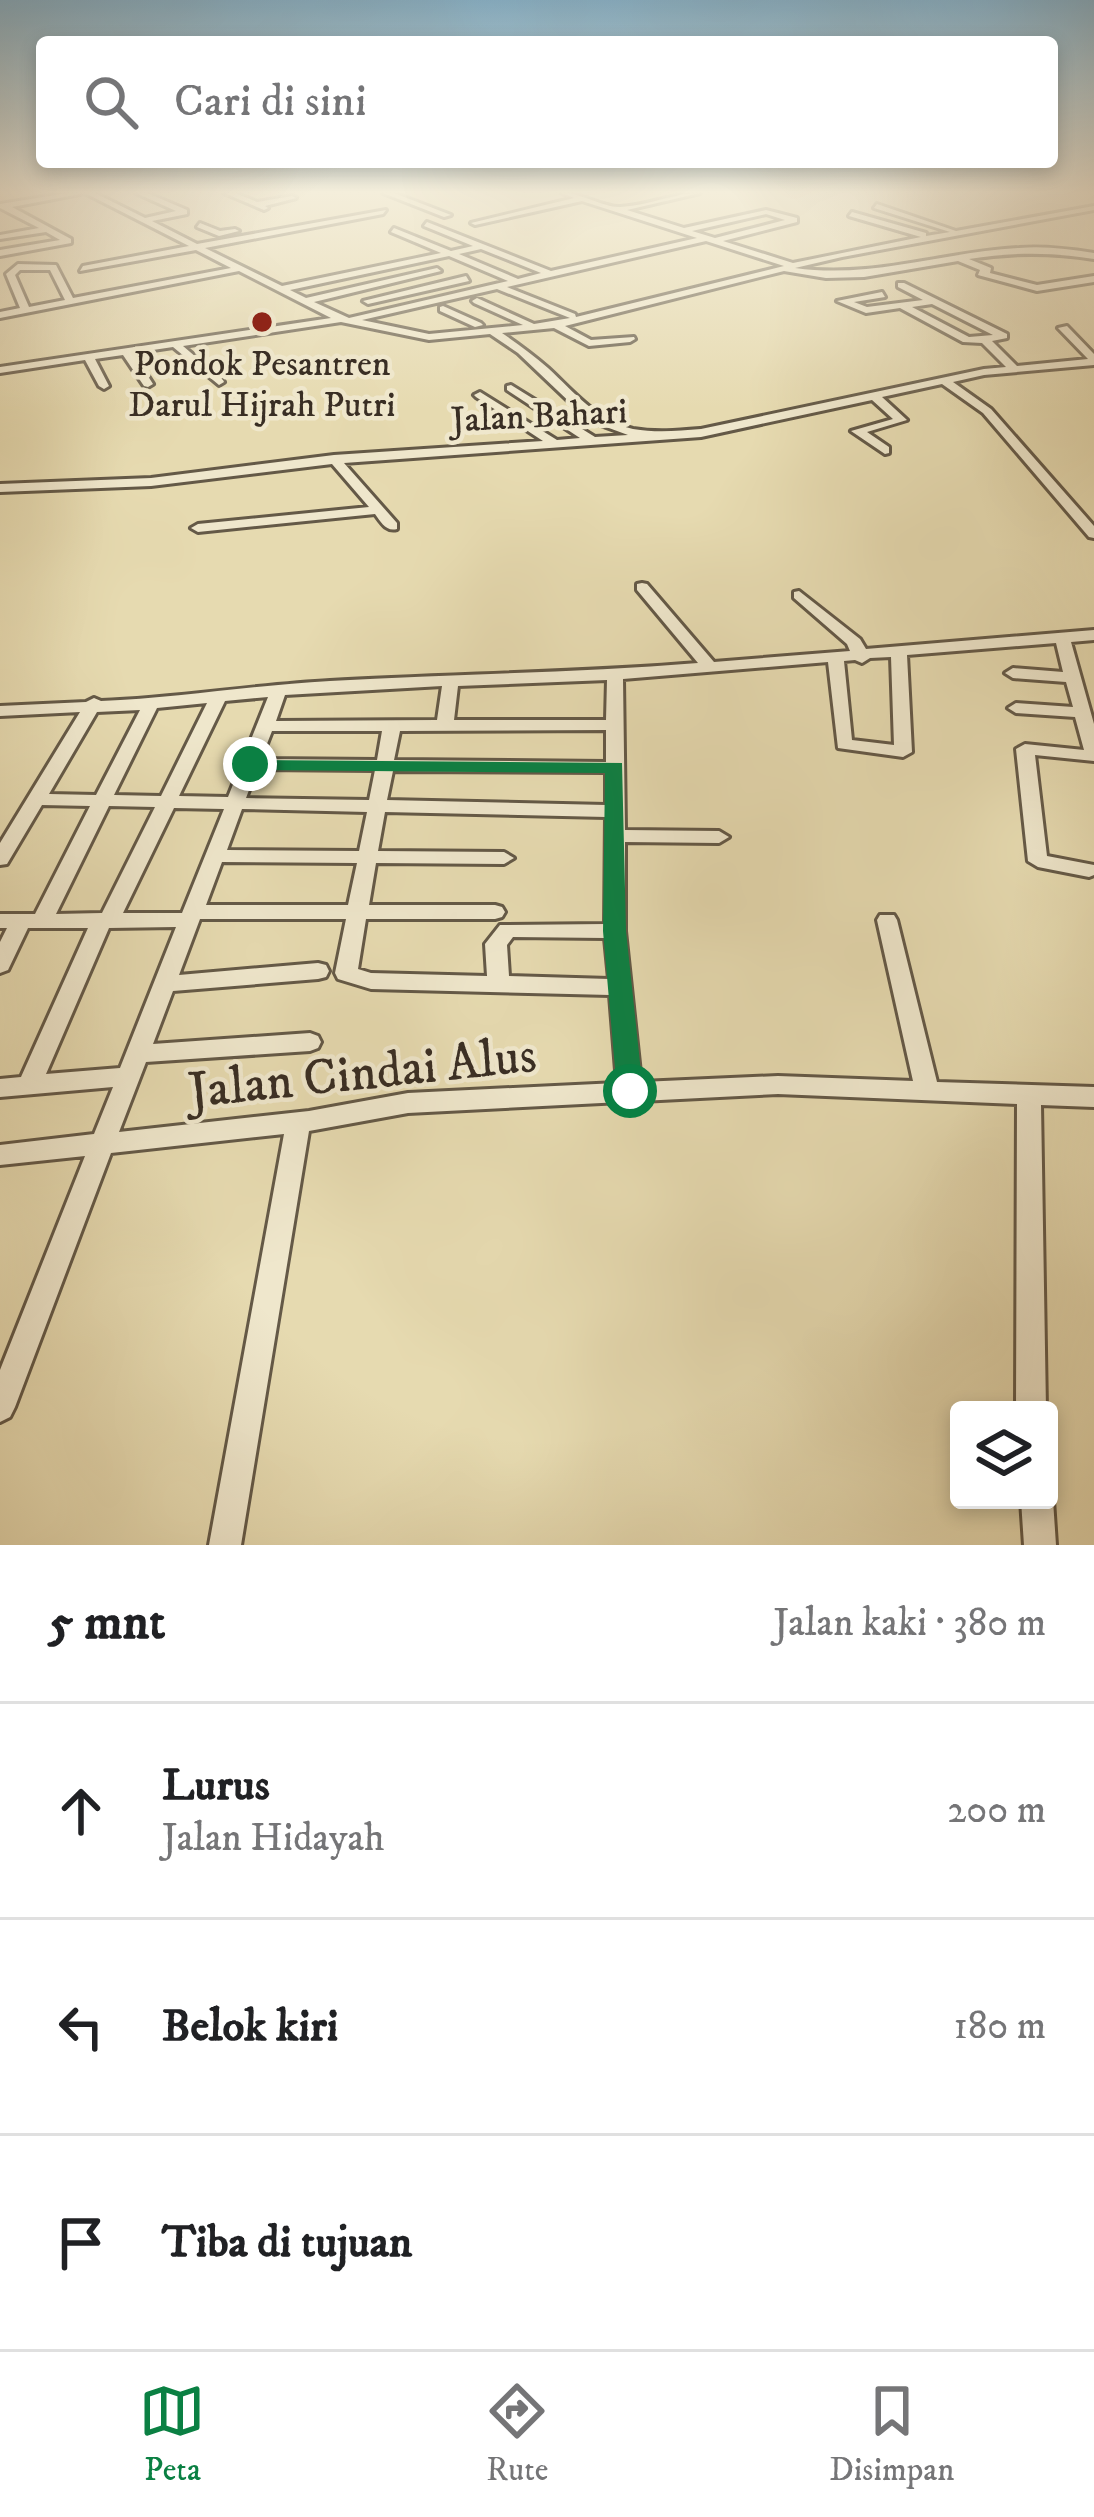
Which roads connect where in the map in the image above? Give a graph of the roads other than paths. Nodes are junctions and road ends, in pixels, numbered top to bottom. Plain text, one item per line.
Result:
1 (47, 265) edge
2 (48, 265) edge
3 (103, 265) edge
4 (237, 265) edge
5 (397, 265) edge
6 (472, 265) edge
7 (529, 265) edge
8 (587, 265) edge
9 (783, 265) edge
10 (796, 265) edge
11 (887, 265) edge
12 (976, 265) edge
13 (788, 267) junction
14 (243, 268) junction
15 (82, 269) dead end
16 (437, 271) dead end
17 (548, 273) junction
18 (408, 277) junction
19 (466, 279) dead end
20 (1094, 279) edge
21 (14, 284) junction
22 (901, 285) dead end
23 (431, 286) junction
24 (0, 287) edge
25 (514, 287) junction
26 (282, 289) junction
27 (345, 291) junction
28 (451, 296) junction
29 (17, 299) junction
30 (305, 301) junction
31 (368, 301) junction
32 (477, 301) junction
33 (934, 301) junction
34 (0, 302) edge
35 (70, 302) junction
36 (903, 306) junction
37 (442, 309) junction
38 (26, 310) junction
39 (388, 310) junction
40 (0, 316) edge
41 (572, 316) dead end
42 (404, 318) junction
43 (344, 320) junction
44 (529, 324) dead end
45 (478, 325) dead end
46 (556, 325) junction
47 (368, 327) junction
48 (1063, 328) dead end
49 (434, 332) dead end
50 (493, 332) junction
51 (630, 339) dead end
52 (985, 340) junction
53 (177, 346) junction
54 (128, 354) junction
55 (90, 359) junction
56 (1094, 361) edge
57 (1013, 368) junction
58 (0, 370) edge
59 (944, 381) junction
60 (219, 382) dead end
61 (148, 384) dead end
62 (104, 386) dead end
63 (511, 388) dead end
64 (480, 394) dead end
65 (524, 398) junction
66 (876, 398) junction
67 (498, 406) junction
68 (651, 437) junction
69 (593, 441) junction
70 (552, 442) junction
71 (885, 450) dead end
72 (334, 459) junction
73 (0, 488) edge
74 (379, 510) junction
75 (392, 526) dead end
76 (198, 528) dead end
77 (1094, 534) edge
78 (642, 587) dead end
79 (799, 595) dead end
80 (1094, 635) edge
81 (1063, 638) junction
82 (899, 656) junction
83 (862, 658) junction
84 (836, 660) junction
85 (711, 668) junction
86 (1013, 673) dead end
87 (615, 675) junction
88 (1073, 678) junction
89 (451, 680) junction
90 (279, 690) junction
91 (219, 696) junction
92 (94, 703) junction
93 (151, 704) junction
94 (1016, 708) dead end
95 (0, 711) edge
96 (1083, 713) junction
97 (392, 725) junction
98 (445, 725) junction
99 (615, 725) junction
100 (265, 726) junction
101 (1094, 755) edge
102 (250, 764) junction
103 (387, 765) junction
104 (615, 767) junction
105 (35, 800) junction
106 (101, 802) junction
107 (165, 804) junction
108 (233, 807) junction
109 (378, 809) junction
110 (615, 812) junction
111 (615, 836) junction
112 (719, 837) dead end
113 (214, 856) junction
114 (368, 857) junction
115 (504, 858) dead end
116 (0, 859) edge
117 (1089, 870) dead end
118 (357, 912) junction
119 (495, 912) dead end
120 (191, 916) junction
121 (21, 920) edge
122 (106, 920) junction
123 (887, 920) dead end
124 (615, 931) junction
125 (0, 965) edge
126 (318, 971) dead end
127 (498, 981) junction
128 (164, 984) junction
129 (621, 987) junction
130 (310, 1042) dead end
131 (133, 1065) junction
132 (28, 1086) junction
133 (0, 1088) edge
134 (927, 1090) junction
135 (630, 1091) junction
136 (1029, 1097) junction
137 (1094, 1097) edge
138 (298, 1121) junction
139 (102, 1144) junction
140 (0, 1155) edge
141 (1031, 1401) edge
142 (0, 1407) edge
143 (1038, 1509) edge
144 (225, 1545) edge
145 (1040, 1545) edge

1 - 21 street
2 - 35 street
3 - 15 street
4 - 14 street
5 - 26 street
6 - 25 street
7 - 17 street
8 - 17 street
9 - 13 street
10 - 13 street
11 - 13 street
12 - 20 street
13 - 46 street
14 - 26 street
14 - 35 street
16 - 18 street
17 - 25 street
18 - 23 street
18 - 27 street
19 - 23 street
21 - 24 street
21 - 29 street
22 - 33 street
23 - 28 street
23 - 31 street
25 - 28 street
25 - 32 street
25 - 41 street
26 - 30 street
27 - 30 street
27 - 31 street
28 - 39 street
29 - 34 street
29 - 38 street
30 - 43 street
31 - 39 street
32 - 37 street
32 - 44 street
33 - 36 street
33 - 52 street
35 - 38 street
36 - 36 street
36 - 52 street
37 - 42 street
37 - 45 street
38 - 40 street
39 - 43 street
42 - 47 street
42 - 49 street
43 - 47 street
43 - 53 street
46 - 50 street
46 - 51 street
47 - 50 street
48 - 56 street
50 - 68 street
52 - 57 street
53 - 54 street
53 - 60 street
54 - 55 street
54 - 61 street
55 - 58 street
55 - 62 street
56 - 57 street, Jalan Bahari
57 - 59 street, Jalan Bahari
59 - 66 street, Jalan Bahari
59 - 77 street
63 - 65 street
64 - 67 street
65 - 67 street
65 - 69 street
66 - 68 street, Jalan Bahari
66 - 71 street
67 - 70 street
68 - 69 street, Jalan Bahari
69 - 70 street, Jalan Bahari
70 - 72 street, Jalan Bahari
72 - 73 street, Jalan Bahari
72 - 74 street
74 - 75 street
74 - 76 street
78 - 85 street
79 - 83 street
80 - 81 street
81 - 82 street
81 - 88 street
82 - 83 street
82 - 84 street
83 - 84 street
84 - 85 street
85 - 87 street
86 - 88 street
87 - 89 street
87 - 99 street
88 - 96 street
89 - 90 street
89 - 98 street
90 - 91 street
90 - 100 street
91 - 93 street
91 - 107 street
92 - 93 street
92 - 95 street
92 - 105 street
93 - 106 street
94 - 96 street
96 - 101 street
97 - 98 street
97 - 100 street
97 - 103 street
98 - 99 street
99 - 104 street
100 - 102 street
101 - 117 street
102 - 103 street
102 - 108 street
103 - 104 street
103 - 109 street
104 - 110 street
105 - 106 street
105 - 116 street
106 - 107 street
106 - 121 street
107 - 108 street
107 - 122 street
108 - 109 street
108 - 113 street
109 - 110 street
109 - 114 street
110 - 111 street
111 - 112 street
111 - 124 street
113 - 114 street
113 - 120 street
114 - 115 street
114 - 118 street
118 - 119 street
118 - 120 street
118 - 127 street
120 - 122 street
120 - 128 street
121 - 122 street
121 - 125 street
122 - 132 street
123 - 134 street
124 - 127 street
124 - 129 street
126 - 128 street
127 - 129 street
128 - 131 street
129 - 135 street
130 - 131 street
131 - 132 street
131 - 139 street
132 - 133 street
134 - 135 street, Jalan Cindai Alus
134 - 136 street, Jalan Cindai Alus
135 - 138 street, Jalan Cindai Alus
136 - 137 street, Jalan Cindai Alus
136 - 141 street
138 - 139 street, Jalan Cindai Alus
138 - 144 street
139 - 140 street, Jalan Cindai Alus
139 - 142 street
143 - 145 street

